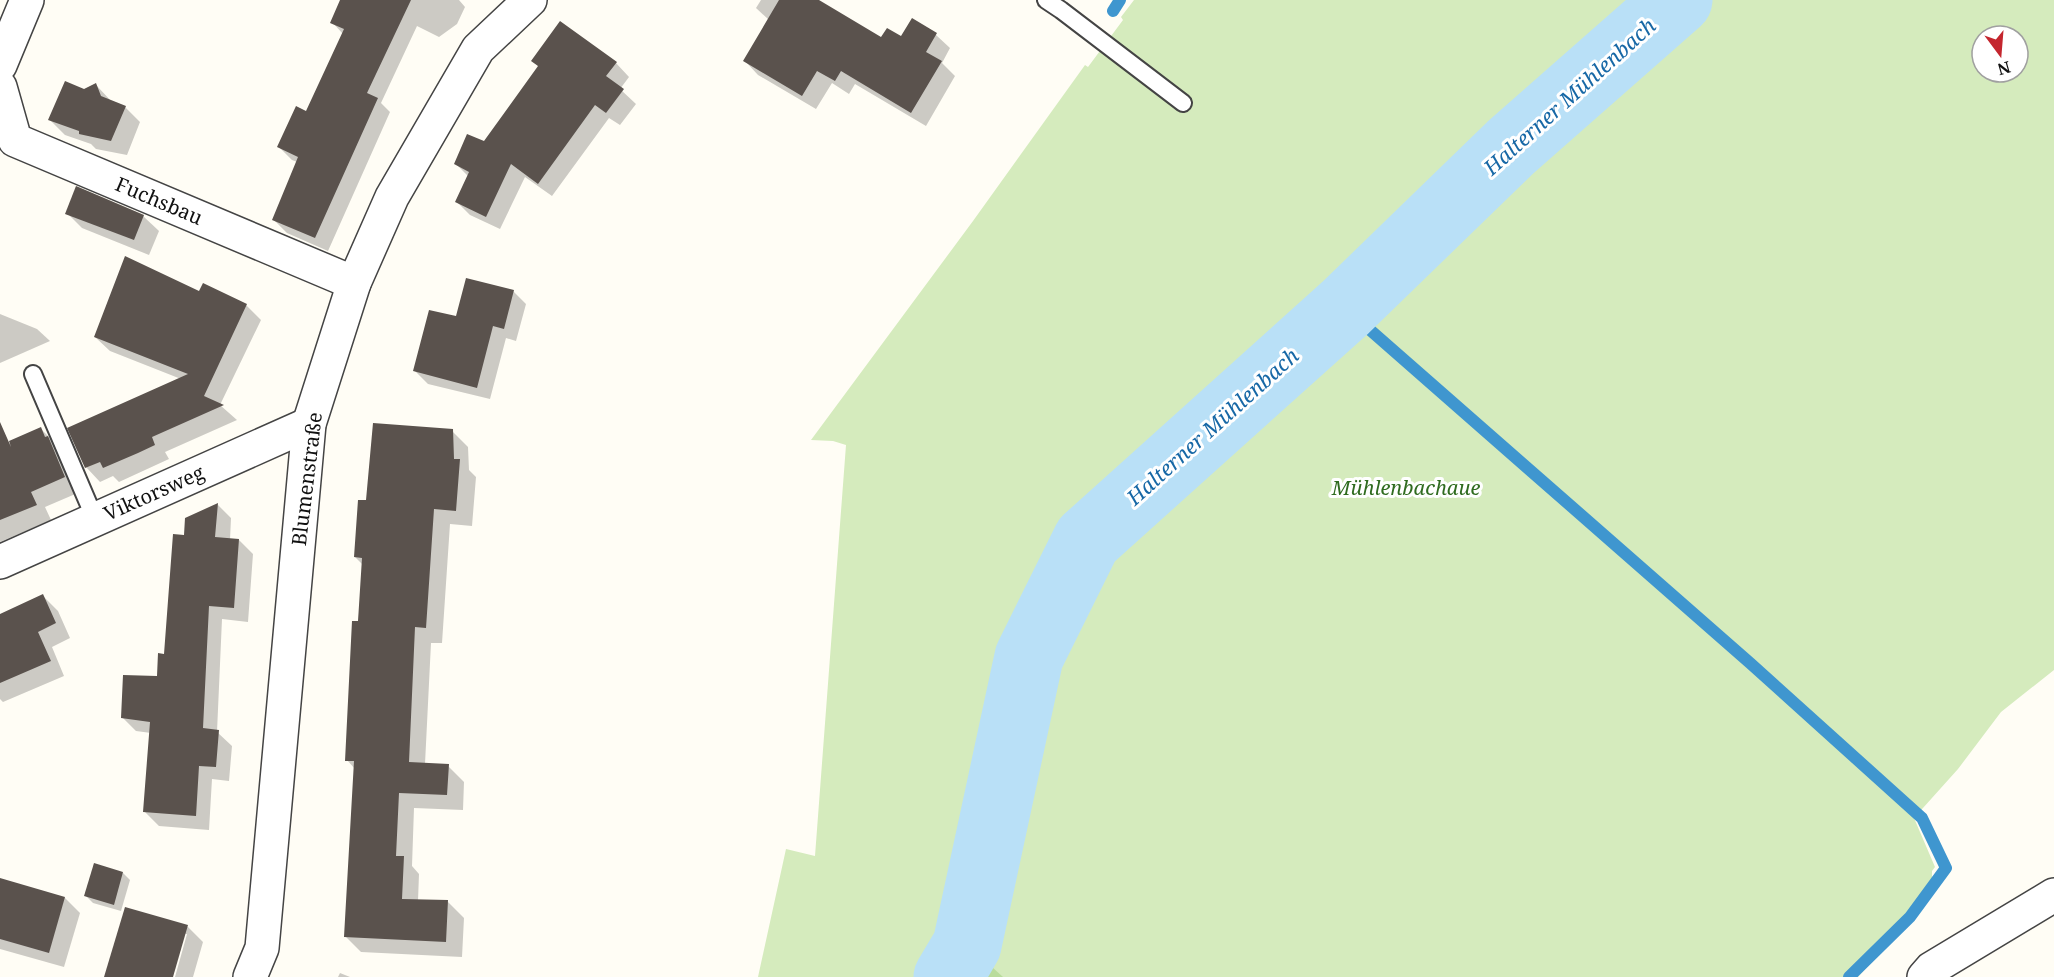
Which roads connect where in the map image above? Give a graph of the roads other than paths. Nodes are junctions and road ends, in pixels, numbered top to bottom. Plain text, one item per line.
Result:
1 (27, 0) edge
2 (530, 0) edge
3 (1046, 0) edge
4 (0, 65) edge
5 (0, 87) edge
6 (1183, 103) dead end
7 (354, 283) junction
8 (33, 374) dead end
9 (309, 424) junction
10 (95, 519) junction
11 (0, 562) edge
12 (2054, 895) edge
13 (250, 977) edge
14 (1924, 977) edge

1 - 4 street
2 - 7 street, Blumenstraße
3 - 6 lane
5 - 7 street, Fuchsbau
7 - 9 street, Blumenstraße
8 - 10 lane
9 - 10 street, Viktorsweg
9 - 13 street, Blumenstraße
10 - 11 street, Viktorsweg
12 - 14 street

